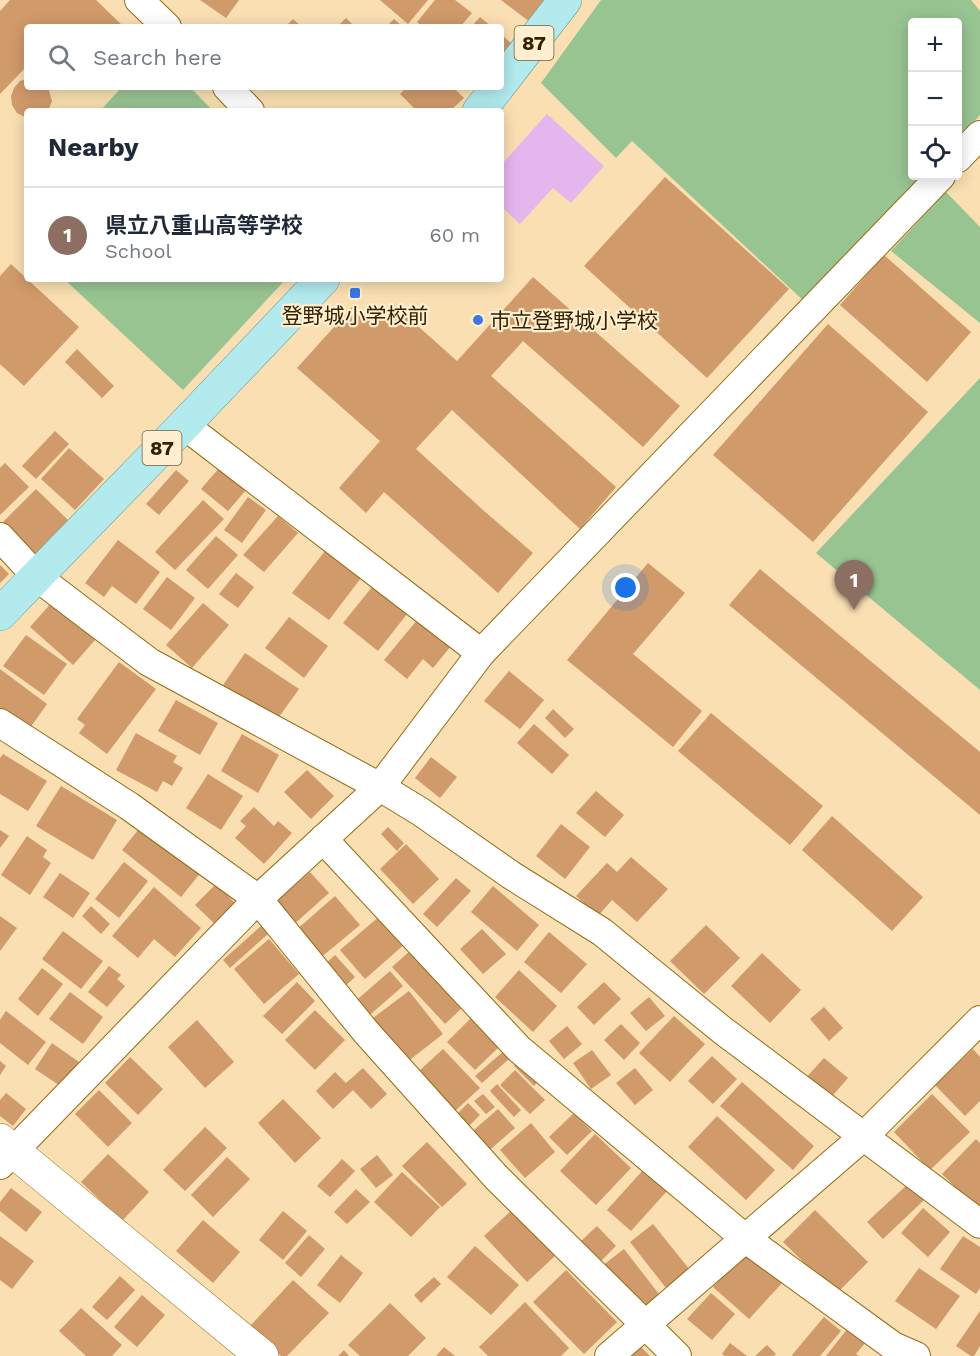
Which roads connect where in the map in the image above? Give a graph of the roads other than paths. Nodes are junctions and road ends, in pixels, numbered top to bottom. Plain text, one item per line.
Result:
1 (139, 0) edge
2 (565, 0) edge
3 (164, 24) edge
4 (504, 80) edge
5 (230, 90) edge
6 (496, 90) edge
7 (247, 108) edge
8 (481, 108) edge
9 (980, 135) edge
10 (962, 153) edge
11 (937, 180) edge
12 (320, 282) edge
13 (184, 425) junction
14 (0, 537) edge
15 (37, 578) junction
16 (0, 614) edge
17 (481, 653) junction
18 (0, 723) edge
19 (380, 787) junction
20 (322, 839) junction
21 (258, 898) junction
22 (976, 1031) edge
23 (863, 1137) junction
24 (5, 1152) edge
25 (980, 1224) edge
26 (746, 1239) junction
27 (645, 1325) junction
28 (262, 1356) edge
29 (609, 1356) edge
30 (677, 1356) edge
31 (916, 1356) edge

1 - 3 street
2 - 4 main road, 87
5 - 7 street
6 - 8 main road, 87
9 - 10 street
11 - 17 street
12 - 13 main road, 87
13 - 15 main road, 87
13 - 17 street
14 - 15 street
15 - 16 main road, 87
15 - 19 street
17 - 19 street
18 - 21 street
19 - 20 street
19 - 23 street
20 - 21 street
20 - 26 street
21 - 24 street
21 - 27 street
22 - 23 street
23 - 25 street
23 - 26 street
24 - 28 street
26 - 27 street
26 - 31 street
27 - 29 street
27 - 30 street

